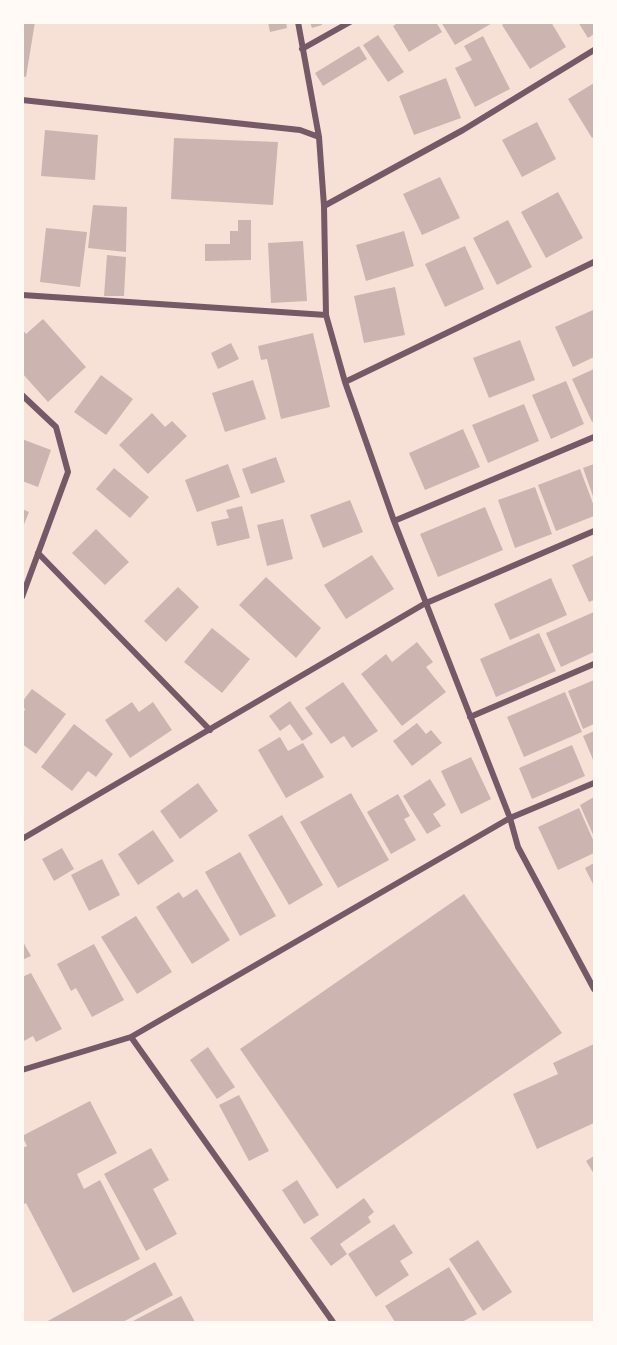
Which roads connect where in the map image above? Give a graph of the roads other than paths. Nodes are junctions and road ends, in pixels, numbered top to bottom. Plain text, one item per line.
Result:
1 (298, 22) edge
2 (350, 22) edge
3 (302, 49) junction
4 (594, 50) edge
5 (22, 100) edge
6 (319, 137) junction
7 (324, 206) junction
8 (594, 262) edge
9 (22, 295) edge
10 (326, 315) junction
11 (345, 382) junction
12 (22, 395) edge
13 (594, 437) edge
14 (394, 522) junction
15 (594, 531) edge
16 (38, 553) junction
17 (22, 597) edge
18 (424, 604) junction
19 (594, 664) edge
20 (470, 717) junction
21 (210, 730) junction
22 (594, 783) edge
23 (510, 818) junction
24 (22, 839) edge
25 (594, 989) edge
26 (131, 1037) junction
27 (22, 1070) edge
28 (333, 1323) edge

1 - 3 street
2 - 3 street
3 - 6 street
4 - 7 street
5 - 6 street
6 - 7 street
7 - 10 street
8 - 11 street
9 - 10 street
10 - 11 street
11 - 14 street
12 - 16 street
13 - 14 street
14 - 18 street
15 - 18 street
16 - 17 street
16 - 21 street
18 - 20 street
18 - 21 street
19 - 20 street
20 - 23 street
21 - 24 street
22 - 23 street
23 - 25 street
23 - 26 street
26 - 27 street
26 - 28 street

